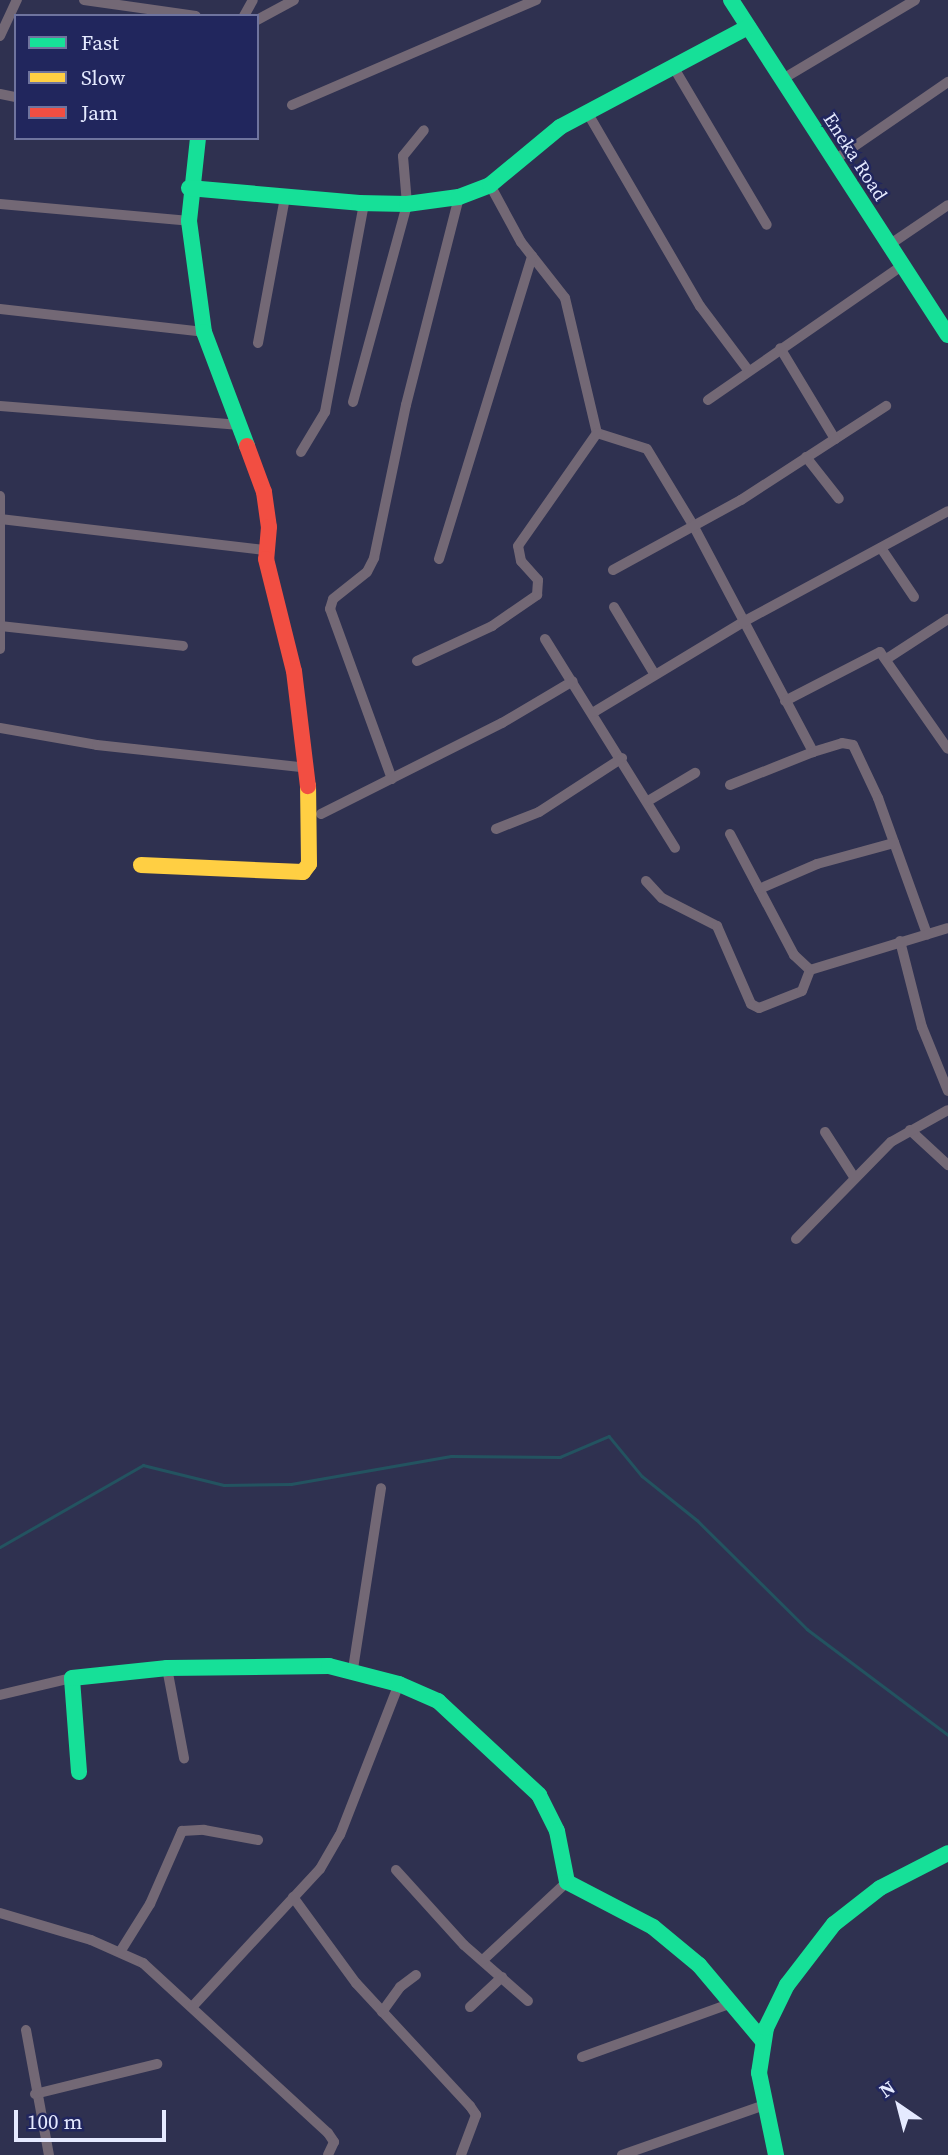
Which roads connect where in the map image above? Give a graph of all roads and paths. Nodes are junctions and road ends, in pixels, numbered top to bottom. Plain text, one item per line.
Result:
1 (17, 0) edge
2 (84, 0) edge
3 (294, 0) edge
4 (536, 0) edge
5 (731, 0) edge
6 (915, 0) edge
7 (182, 14) edge
8 (259, 19) edge
9 (748, 27) junction
10 (0, 36) edge
11 (674, 68) junction
12 (781, 80) junction
13 (948, 82) edge
14 (292, 105) dead end
15 (587, 112) junction
16 (424, 130) dead end
17 (198, 140) edge
18 (833, 161) junction
19 (490, 185) junction
20 (189, 188) junction
21 (285, 197) junction
22 (460, 197) junction
23 (364, 203) junction
24 (0, 204) edge
25 (407, 204) junction
26 (948, 205) edge
27 (189, 221) junction
28 (767, 225) dead end
29 (889, 245) junction
30 (531, 256) junction
31 (903, 265) junction
32 (0, 309) edge
33 (204, 332) junction
34 (948, 335) edge
35 (258, 343) dead end
36 (780, 348) junction
37 (748, 370) junction
38 (708, 400) dead end
39 (353, 402) dead end
40 (0, 406) edge
41 (886, 406) dead end
42 (240, 425) junction
43 (597, 433) junction
44 (835, 439) junction
45 (301, 452) dead end
46 (806, 457) junction
47 (0, 496) edge
48 (839, 499) dead end
49 (948, 510) edge
50 (1, 519) edge
51 (693, 525) junction
52 (881, 548) junction
53 (264, 550) junction
54 (439, 559) dead end
55 (613, 570) dead end
56 (914, 597) dead end
57 (614, 607) dead end
58 (948, 619) edge
59 (743, 622) junction
60 (1, 626) edge
61 (545, 639) dead end
62 (183, 646) dead end
63 (0, 649) edge
64 (888, 659) junction
65 (417, 661) dead end
66 (655, 675) junction
67 (573, 681) junction
68 (785, 701) junction
69 (594, 712) junction
70 (0, 728) edge
71 (947, 745) edge
72 (813, 752) junction
73 (622, 758) junction
74 (308, 768) junction
75 (695, 773) dead end
76 (392, 779) junction
77 (730, 785) dead end
78 (648, 801) junction
79 (321, 814) dead end
80 (496, 830) dead end
81 (730, 834) dead end
82 (894, 843) junction
83 (675, 848) dead end
84 (141, 865) dead end
85 (646, 881) dead end
86 (759, 889) junction
87 (948, 928) edge
88 (926, 934) junction
89 (900, 941) junction
90 (810, 970) junction
91 (948, 1091) edge
92 (948, 1110) edge
93 (910, 1130) junction
94 (825, 1132) dead end
95 (948, 1165) edge
96 (854, 1177) junction
97 (796, 1239) dead end
98 (381, 1488) dead end
99 (167, 1668) junction
100 (353, 1669) junction
101 (72, 1678) junction
102 (399, 1684) junction
103 (0, 1695) edge
104 (184, 1758) dead end
105 (79, 1772) dead end
106 (258, 1840) dead end
107 (948, 1853) edge
108 (396, 1870) dead end
109 (566, 1882) junction
110 (293, 1897) junction
111 (0, 1913) edge
112 (120, 1952) junction
113 (482, 1960) junction
114 (416, 1975) dead end
115 (502, 1977) junction
116 (528, 2001) dead end
117 (732, 2003) junction
118 (194, 2006) junction
119 (470, 2007) dead end
120 (382, 2012) junction
121 (26, 2030) dead end
122 (763, 2041) junction
123 (582, 2057) dead end
124 (157, 2064) dead end
125 (35, 2094) junction
126 (765, 2105) junction
127 (49, 2155) edge
128 (328, 2155) edge
129 (461, 2155) edge
130 (622, 2155) edge
131 (776, 2155) edge

1 - 10 street
2 - 7 street
3 - 8 street
4 - 14 street
5 - 9 street, Eneka Road
6 - 12 street
9 - 11 street
9 - 12 street, Eneka Road
11 - 15 street
11 - 28 street
12 - 18 street, Eneka Road
13 - 18 street
15 - 19 street
15 - 37 street
16 - 25 street
17 - 20 street
18 - 29 street, Eneka Road
19 - 22 street
19 - 30 street
20 - 21 street
20 - 27 street
21 - 23 street
21 - 35 street
22 - 25 street
22 - 76 street
23 - 25 street
23 - 45 street
24 - 27 street
25 - 39 street
26 - 29 street
27 - 33 street
29 - 31 street, Eneka Road
30 - 43 street
30 - 54 street
31 - 34 street, Eneka Road
31 - 36 street
32 - 33 street
33 - 42 street
36 - 37 street
36 - 44 street
37 - 38 street
40 - 42 street
41 - 44 street
42 - 53 street
43 - 51 street
43 - 65 street
44 - 46 street
46 - 48 street
46 - 51 street
47 - 50 street
49 - 52 street
50 - 53 street
50 - 60 street
51 - 55 street
51 - 59 street
52 - 56 street
52 - 59 street
53 - 74 street
57 - 66 street
58 - 64 street
59 - 66 street
59 - 68 street
60 - 62 street
60 - 63 street
61 - 67 street
64 - 68 street
64 - 71 street
66 - 69 street
67 - 69 street
67 - 76 street
68 - 72 street
69 - 73 street
70 - 74 street
72 - 77 street
72 - 82 street
73 - 78 street
73 - 80 street
74 - 84 street
75 - 78 street
76 - 79 street
78 - 83 street
81 - 86 street
82 - 86 street
82 - 88 street
85 - 90 street
86 - 90 street
87 - 88 street
88 - 89 street
89 - 90 street
89 - 91 street
92 - 93 street
93 - 95 street
93 - 96 street
94 - 96 street
96 - 97 street
98 - 100 street
99 - 100 street
99 - 101 street
99 - 104 street
100 - 102 street
101 - 103 street
101 - 105 street
102 - 109 street
102 - 110 street
106 - 112 street
107 - 122 street
108 - 113 street
109 - 113 street
109 - 117 street
110 - 118 street
110 - 120 street
111 - 112 street
112 - 118 street
113 - 115 street
114 - 120 street
115 - 116 street
115 - 119 street
117 - 122 street
117 - 123 street
118 - 128 street
120 - 129 street
121 - 125 street
122 - 126 street
124 - 125 street
125 - 127 street
126 - 130 street
126 - 131 street

